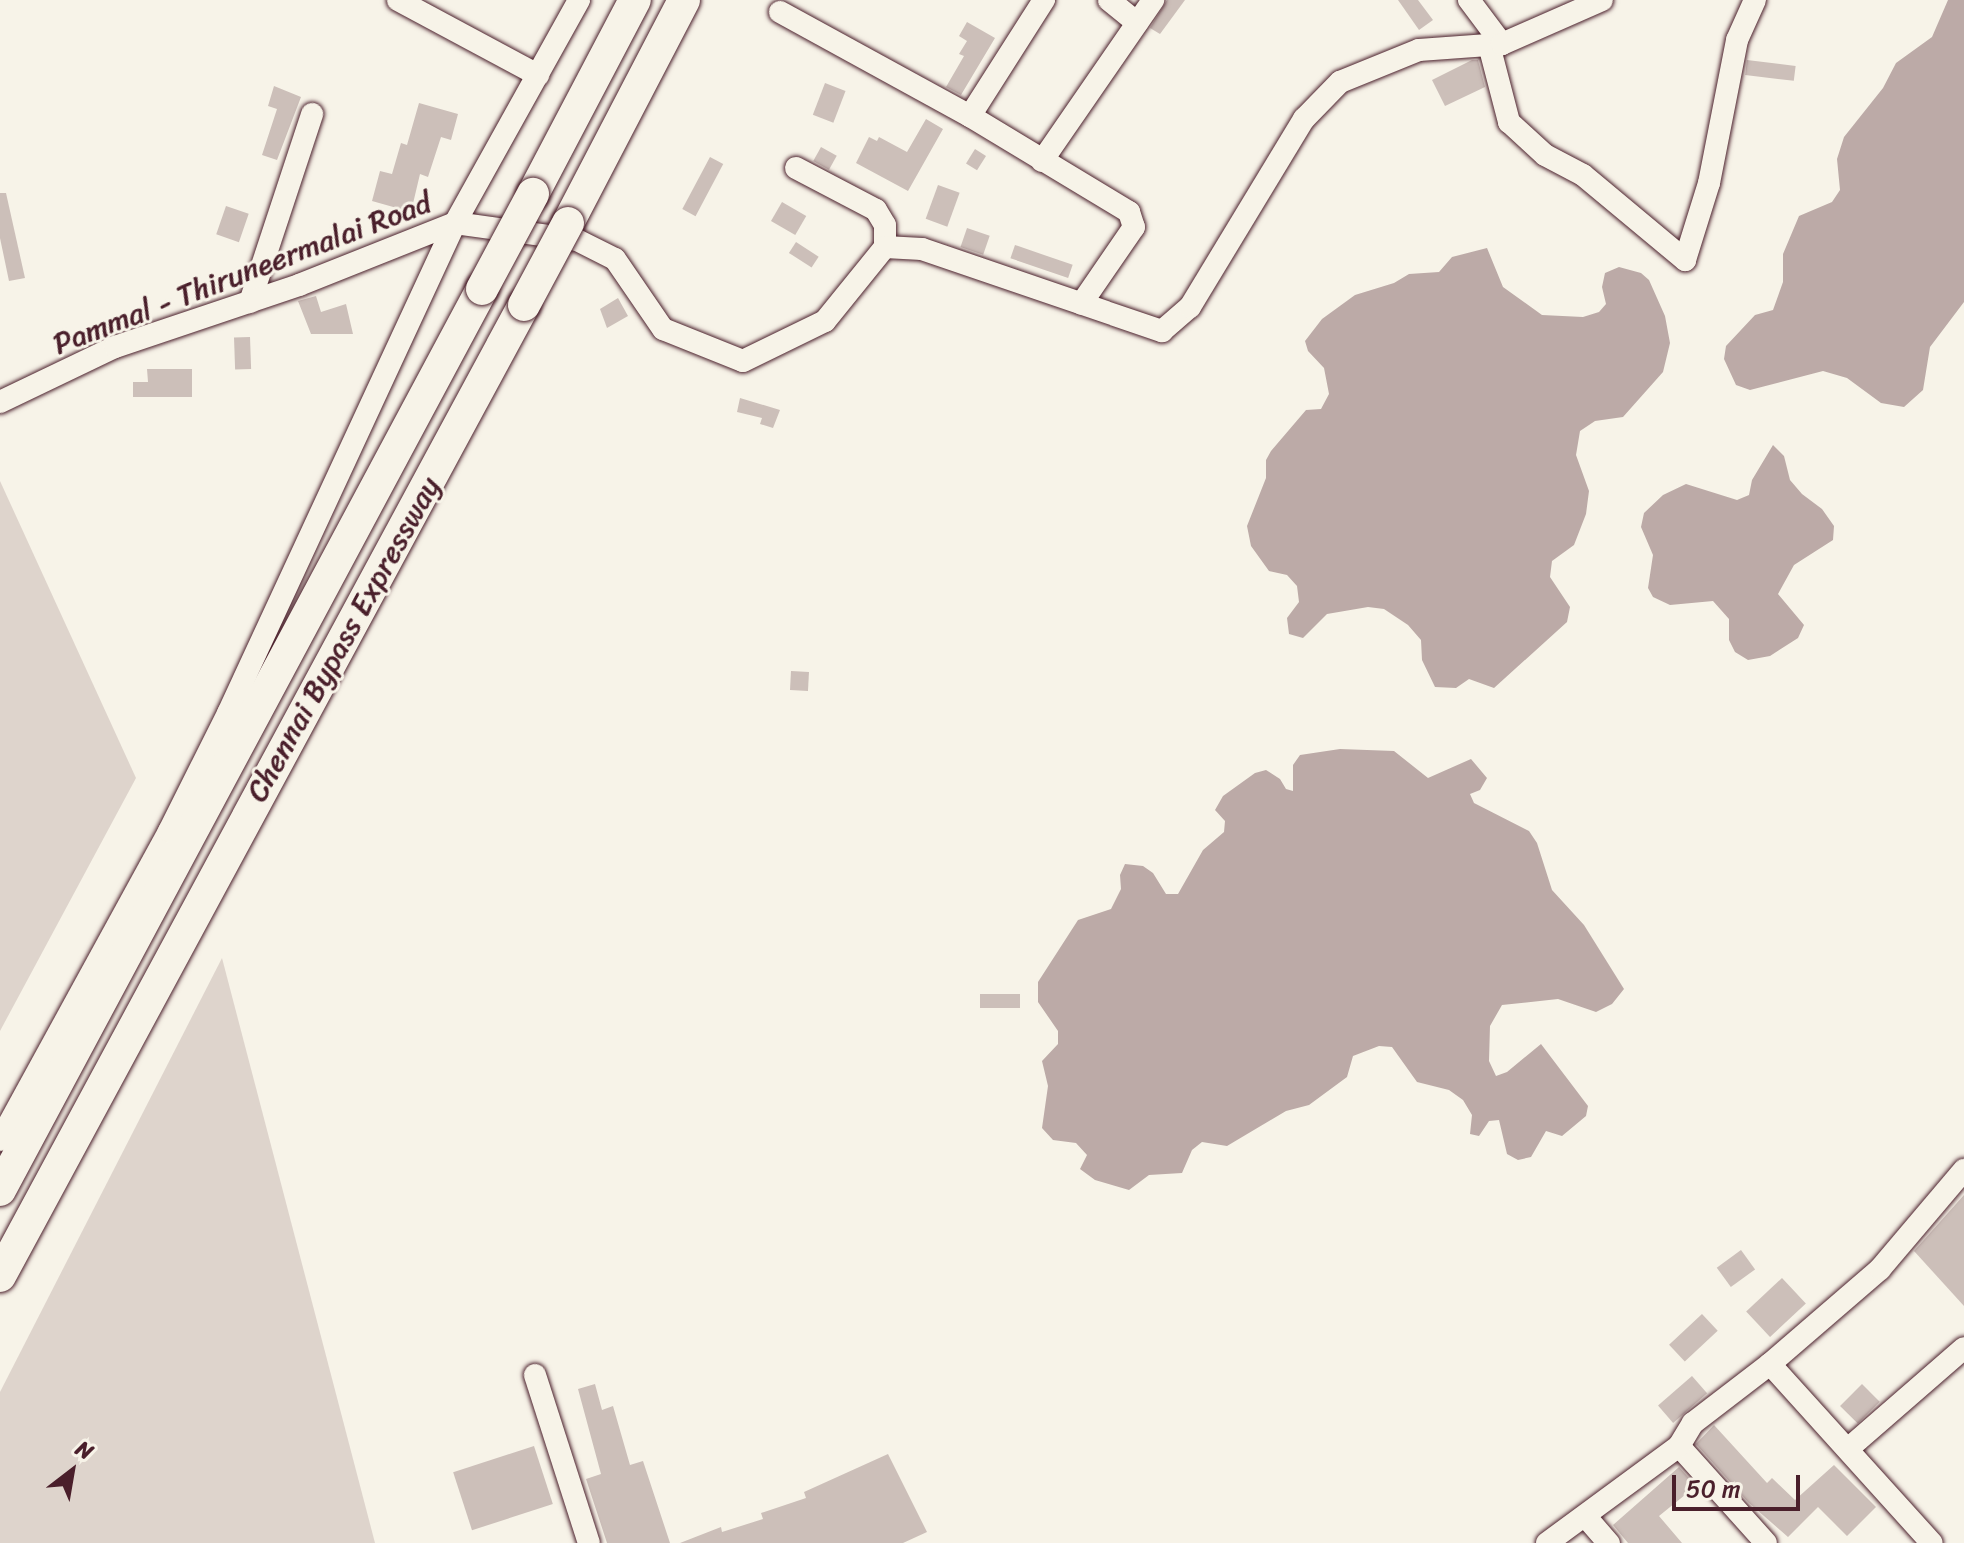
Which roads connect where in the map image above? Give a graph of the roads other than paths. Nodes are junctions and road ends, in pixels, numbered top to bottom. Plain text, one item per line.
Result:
1 (398, 0) edge
2 (579, 0) edge
3 (635, 0) edge
4 (684, 0) edge
5 (1044, 0) edge
6 (1109, 0) edge
7 (1153, 0) edge
8 (1469, 0) edge
9 (1602, 0) edge
10 (1755, 0) edge
11 (780, 12) dead end
12 (1137, 23) junction
13 (1496, 44) junction
14 (538, 75) junction
15 (312, 114) dead end
16 (970, 116) junction
17 (1042, 161) junction
18 (796, 168) dead end
19 (455, 223) junction
20 (885, 247) junction
21 (250, 302) junction
22 (1081, 304) junction
23 (0, 402) edge
24 (238, 720) junction
25 (175, 841) junction
26 (0, 1140) edge
27 (1964, 1170) edge
28 (0, 1190) edge
29 (0, 1276) edge
30 (1964, 1348) edge
31 (1770, 1364) junction
32 (535, 1375) dead end
33 (1679, 1446) junction
34 (1849, 1448) junction
35 (1586, 1517) junction
36 (589, 1543) edge
37 (1547, 1543) edge
38 (1609, 1543) edge
39 (1766, 1543) edge
40 (1932, 1543) edge

1 - 14 street
2 - 14 street
3 - 24 highway, Chennai Bypass Expressway, bridge
4 - 29 highway, Chennai Bypass Expressway, bridge
5 - 16 street
6 - 12 street
7 - 12 street
8 - 13 street
9 - 13 street
10 - 13 street
11 - 16 street
12 - 17 street
13 - 22 street
14 - 19 street
15 - 21 street
16 - 17 street
17 - 22 street
18 - 20 street
19 - 20 street, Pammal - Thiruneermalai Road
19 - 21 street, Pammal - Thiruneermalai Road
19 - 24 street
20 - 22 street
21 - 23 street, Pammal - Thiruneermalai Road
24 - 25 highway, Chennai Bypass Expressway
25 - 26 street
25 - 28 highway, Chennai Bypass Expressway
27 - 31 street
30 - 34 street
31 - 33 street
31 - 34 street
32 - 36 street
33 - 35 street
33 - 39 street
34 - 40 street
35 - 37 street
35 - 38 street

